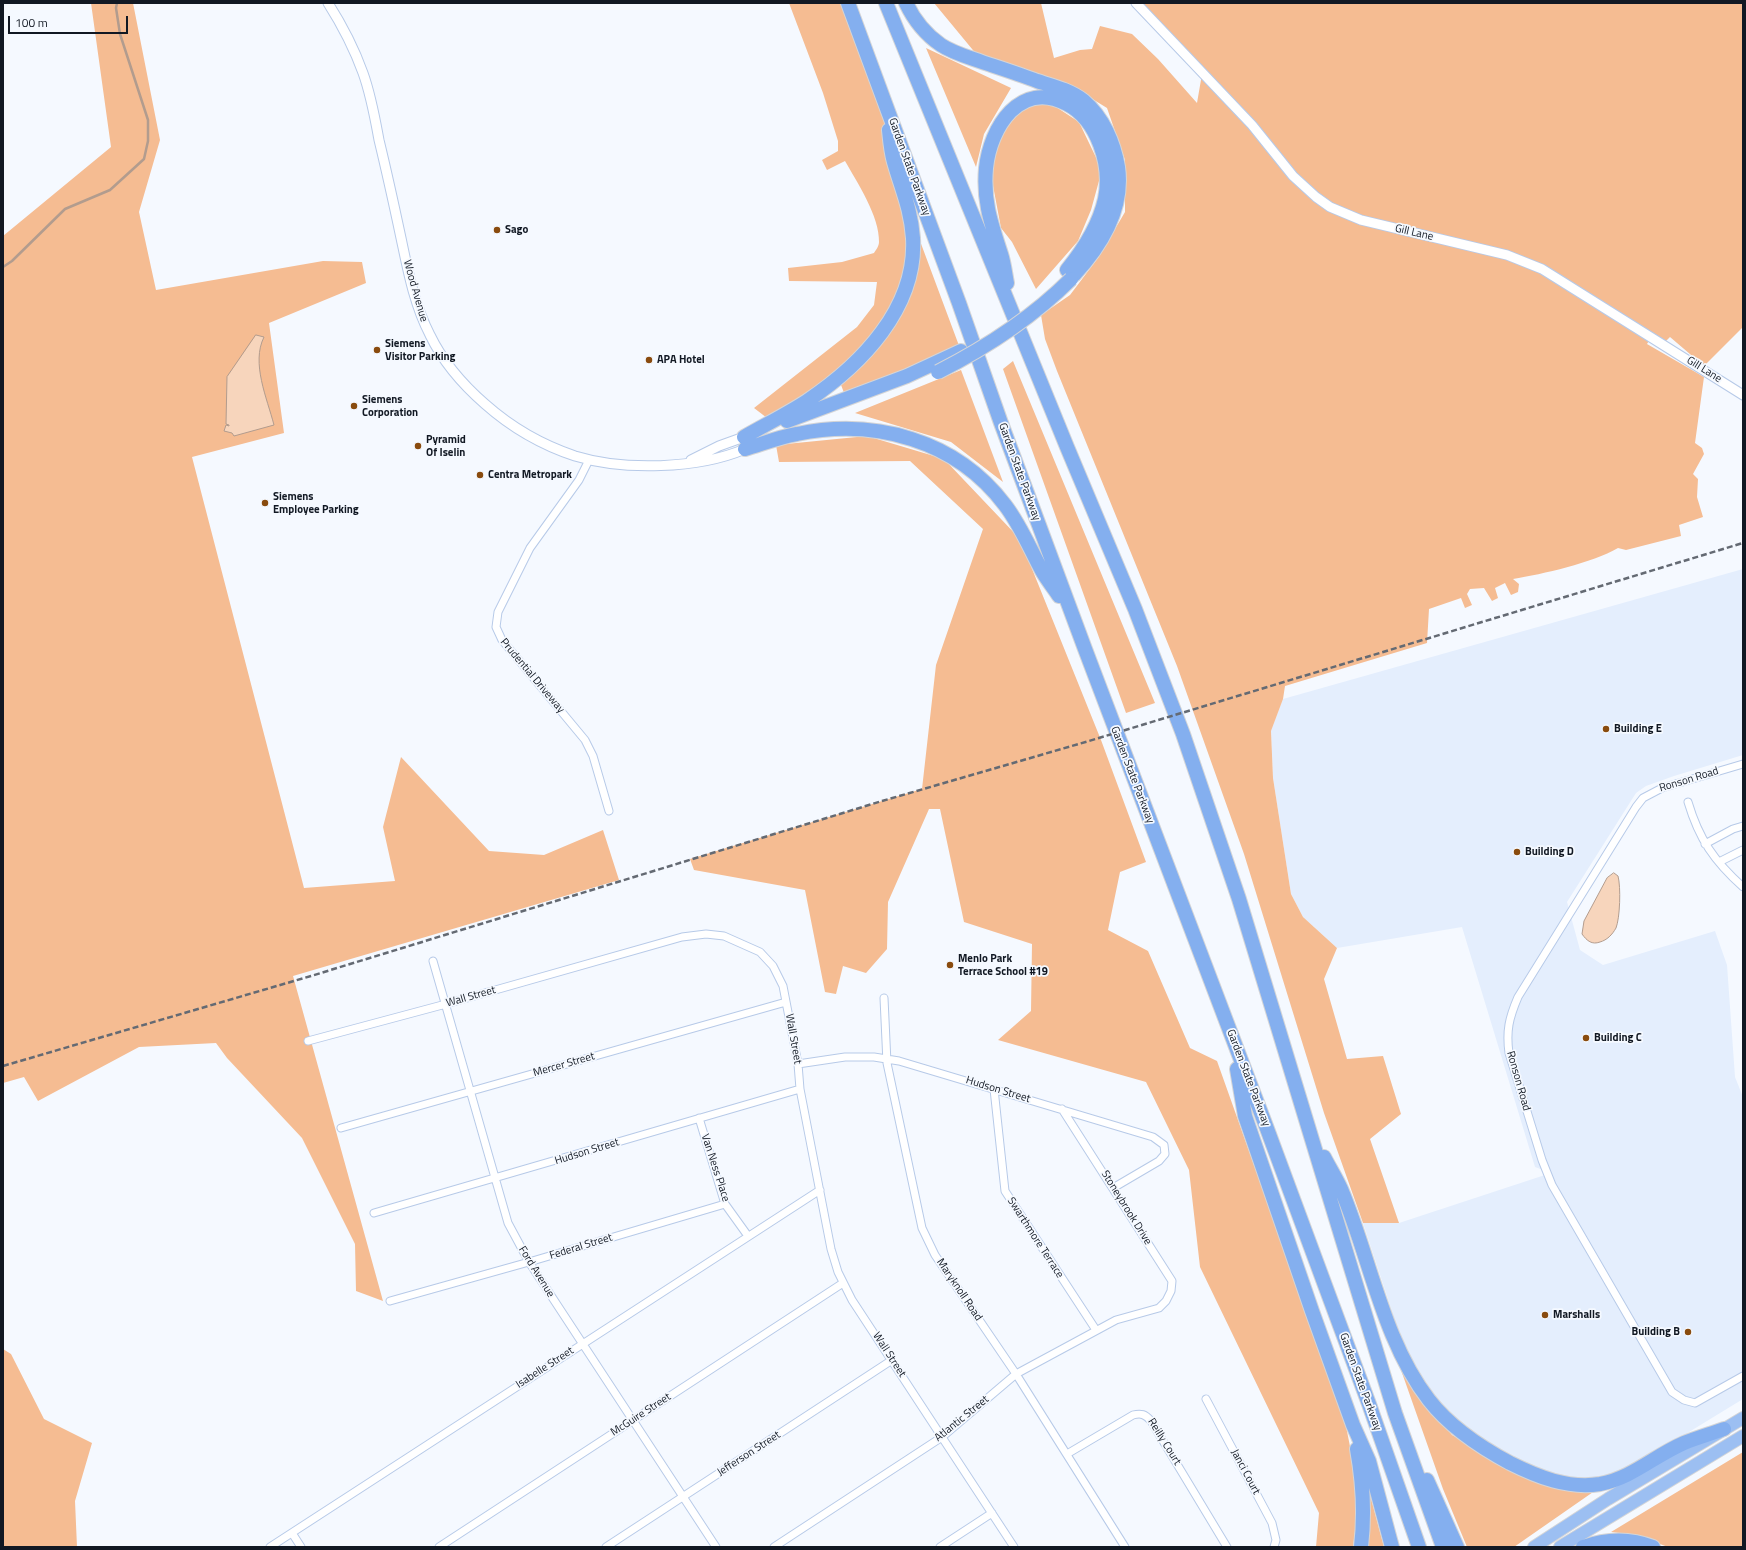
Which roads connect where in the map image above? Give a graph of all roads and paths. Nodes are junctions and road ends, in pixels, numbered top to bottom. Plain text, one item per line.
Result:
1 (328, 3) edge
2 (848, 3) edge
3 (886, 3) edge
4 (906, 3) edge
5 (1136, 3) edge
6 (884, 99) junction
7 (1069, 274) junction
8 (1012, 313) junction
9 (1743, 395) edge
10 (744, 443) junction
11 (590, 460) junction
12 (684, 463) junction
13 (1073, 617) junction
14 (1743, 764) edge
15 (1688, 802) dead end
16 (609, 811) dead end
17 (1743, 826) edge
18 (1705, 844) junction
19 (1743, 850) edge
20 (1718, 862) junction
21 (1743, 888) edge
22 (433, 961) dead end
23 (884, 998) dead end
24 (786, 1002) junction
25 (446, 1004) junction
26 (1232, 1039) junction
27 (308, 1040) dead end
28 (886, 1059) junction
29 (798, 1064) junction
30 (800, 1089) junction
31 (994, 1089) junction
32 (470, 1091) junction
33 (1062, 1110) junction
34 (699, 1118) junction
35 (341, 1128) dead end
36 (1310, 1133) junction
37 (495, 1179) junction
38 (1113, 1188) junction
39 (820, 1190) junction
40 (725, 1204) junction
41 (374, 1213) dead end
42 (748, 1236) junction
43 (529, 1262) junction
44 (843, 1283) junction
45 (390, 1301) dead end
46 (1159, 1308) joint
47 (1096, 1330) junction
48 (583, 1344) junction
49 (892, 1360) junction
50 (1016, 1374) junction
51 (1743, 1376) edge
52 (1206, 1399) dead end
53 (1395, 1413) junction
54 (1743, 1418) edge
55 (633, 1421) junction
56 (1353, 1425) junction
57 (1724, 1429) junction
58 (1743, 1436) edge
59 (942, 1437) junction
60 (1067, 1454) junction
61 (683, 1497) junction
62 (992, 1513) junction
63 (292, 1533) junction
64 (270, 1547) edge
65 (301, 1547) edge
66 (439, 1547) edge
67 (606, 1547) edge
68 (716, 1547) edge
69 (774, 1547) edge
70 (940, 1547) edge
71 (1014, 1547) edge
72 (1125, 1547) edge
73 (1227, 1547) edge
74 (1274, 1547) edge
75 (1362, 1547) edge
76 (1392, 1547) edge
77 (1420, 1547) edge
78 (1443, 1547) edge
79 (1456, 1547) edge
80 (1534, 1547) edge
81 (1560, 1547) edge
82 (1583, 1547) edge
83 (1653, 1547) edge

1 - 11 street, Wood Avenue
2 - 6 highway, Garden State Parkway
3 - 8 highway, Garden State Parkway
4 - 7 highway
5 - 9 street, Gill Lane
6 - 10 highway
6 - 13 highway, Garden State Parkway
7 - 8 highway
7 - 10 highway
8 - 36 highway, Garden State Parkway
10 - 12 street, Wood Avenue
10 - 12 street, Wood Avenue
10 - 13 highway
11 - 12 street, Wood Avenue
11 - 16 street, Prudential Driveway
13 - 26 highway, Garden State Parkway
14 - 51 street, Ronson Road
15 - 18 street
17 - 18 street
18 - 20 street
19 - 20 street
20 - 21 street
22 - 25 street, Ford Avenue
23 - 28 street, Maryknoll Road
24 - 25 street, Wall Street
24 - 29 street, Wall Street
24 - 32 street, Mercer Street
25 - 27 street, Wall Street
25 - 32 street, Ford Avenue
26 - 56 highway
26 - 77 highway, Garden State Parkway
28 - 29 street, Hudson Street
28 - 31 street, Hudson Street
28 - 50 street, Maryknoll Road
29 - 30 street, Wall Street
30 - 34 street, Hudson Street
30 - 39 street, Wall Street
31 - 33 street, Hudson Street
31 - 47 street, Swarthmore Terrace
32 - 35 street, Mercer Street
32 - 37 street, Ford Avenue
33 - 38 street, Stoneybrook Drive
33 - 38 street, Hudson Street
34 - 37 street, Hudson Street
34 - 40 street, Van Ness Place
36 - 53 highway, Garden State Parkway
36 - 57 highway
37 - 41 street, Hudson Street
37 - 43 street, Ford Avenue
38 - 46 street, Stoneybrook Drive
39 - 42 street, Isabelle Street
39 - 44 street, Wall Street
40 - 42 street, Van Ness Place
40 - 43 street, Federal Street
42 - 48 street, Isabelle Street
43 - 45 street, Federal Street
43 - 48 street, Ford Avenue
44 - 49 street, Wall Street
44 - 55 street, McGuire Street
46 - 47 street, Atlantic Street
47 - 50 street, Atlantic Street
48 - 55 street, Ford Avenue
48 - 63 street, Isabelle Street
49 - 59 street, Wall Street
49 - 61 street, Jefferson Street
50 - 59 street, Atlantic Street
50 - 60 street, Maryknoll Road
52 - 74 street, Janci Court
53 - 78 highway, Garden State Parkway
53 - 79 highway
54 - 57 highway
55 - 61 street, Ford Avenue
55 - 66 street, McGuire Street
56 - 75 highway
56 - 76 highway
57 - 80 highway
58 - 81 highway
59 - 62 street, Wall Street
59 - 69 street, Atlantic Street
60 - 72 street, Maryknoll Road
60 - 73 street, Reilly Court
61 - 67 street, Jefferson Street
61 - 68 street, Ford Avenue
62 - 70 street
62 - 71 street, Wall Street
63 - 64 street, Isabelle Street
63 - 65 street
82 - 83 highway

